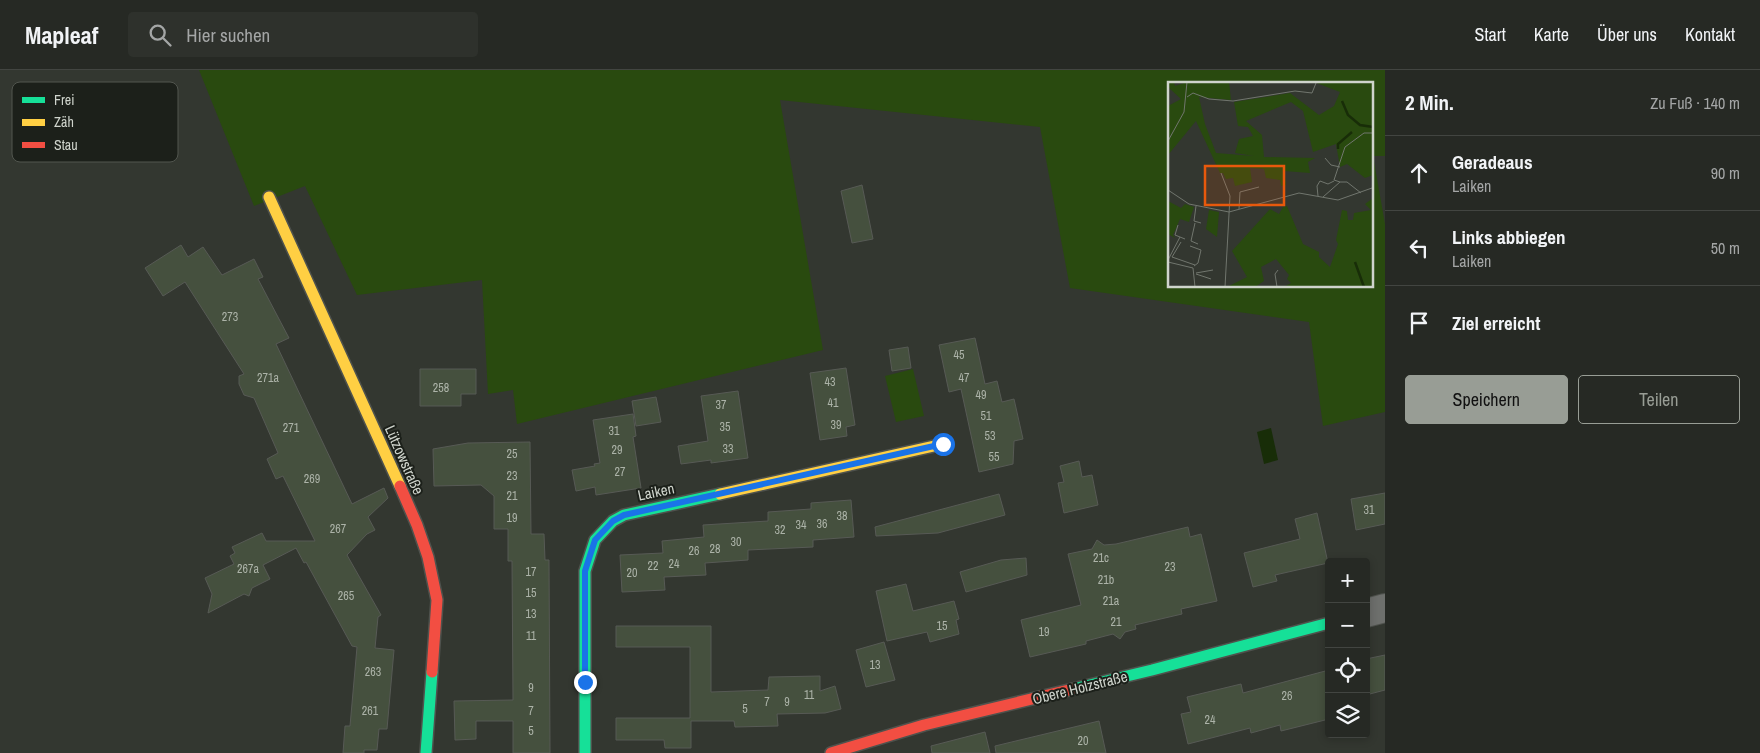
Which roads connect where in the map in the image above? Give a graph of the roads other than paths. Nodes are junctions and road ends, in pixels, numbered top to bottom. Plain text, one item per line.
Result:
1 (269, 197) dead end
2 (943, 444) dead end
3 (1385, 608) edge
4 (1370, 612) edge
5 (1325, 624) edge
6 (426, 753) edge
7 (585, 753) edge
8 (831, 753) edge

1 - 6 street, Lützowstraße
2 - 7 street, Laiken
3 - 4 street
5 - 8 street, Obere Holzstraße

